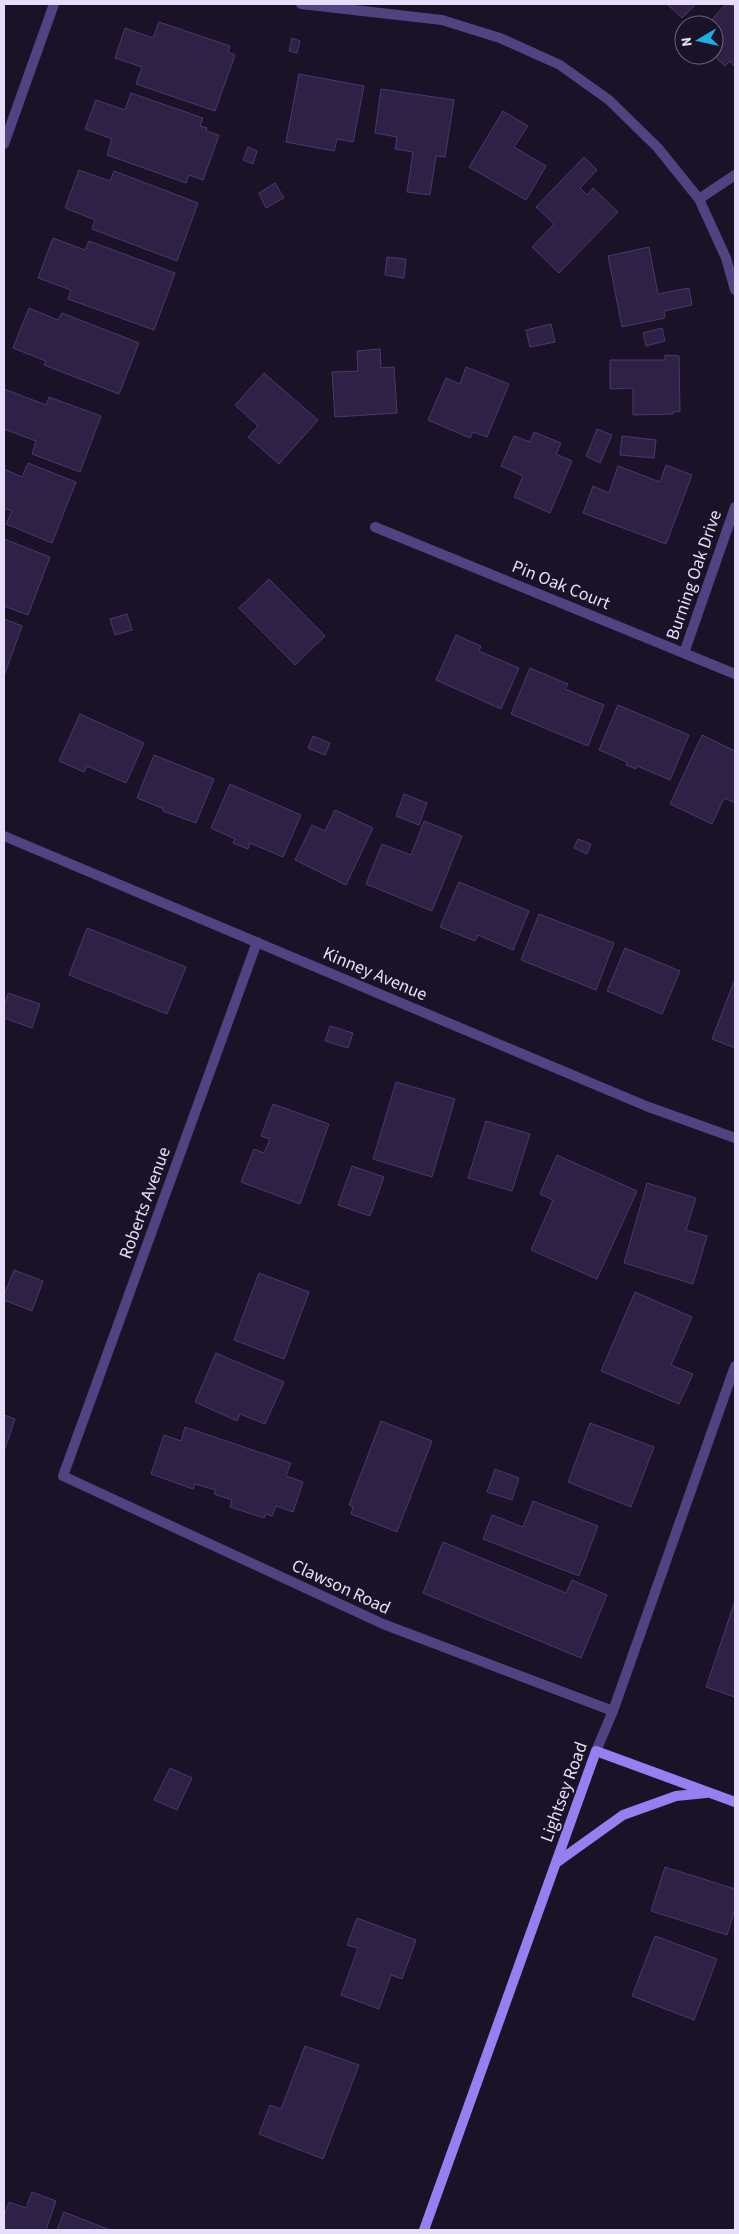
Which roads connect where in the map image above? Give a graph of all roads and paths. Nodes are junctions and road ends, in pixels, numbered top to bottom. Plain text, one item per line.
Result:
1 (54, 4) edge
2 (301, 4) edge
3 (4, 144) edge
4 (735, 174) edge
5 (699, 199) junction
6 (735, 290) edge
7 (735, 507) edge
8 (375, 527) dead end
9 (684, 653) junction
10 (735, 674) edge
11 (4, 836) edge
12 (257, 942) junction
13 (735, 1138) edge
14 (735, 1366) edge
15 (63, 1476) joint
16 (613, 1711) junction
17 (596, 1751) junction
18 (710, 1792) junction
19 (735, 1802) edge
20 (556, 1863) junction
21 (424, 2230) edge

1 - 3 street
2 - 5 street
4 - 5 street
5 - 6 street
7 - 9 street, Burning Oak Drive
8 - 9 street, Pin Oak Court
9 - 10 street, Pin Oak Court
11 - 12 street, Kinney Avenue
12 - 13 street, Kinney Avenue
12 - 15 street, Roberts Avenue
14 - 16 street, Lightsey Road
15 - 16 street, Clawson Road
16 - 17 street, Lightsey Road
17 - 18 street
17 - 20 street, Lightsey Road
18 - 19 street
18 - 20 street
20 - 21 street, Lightsey Road

